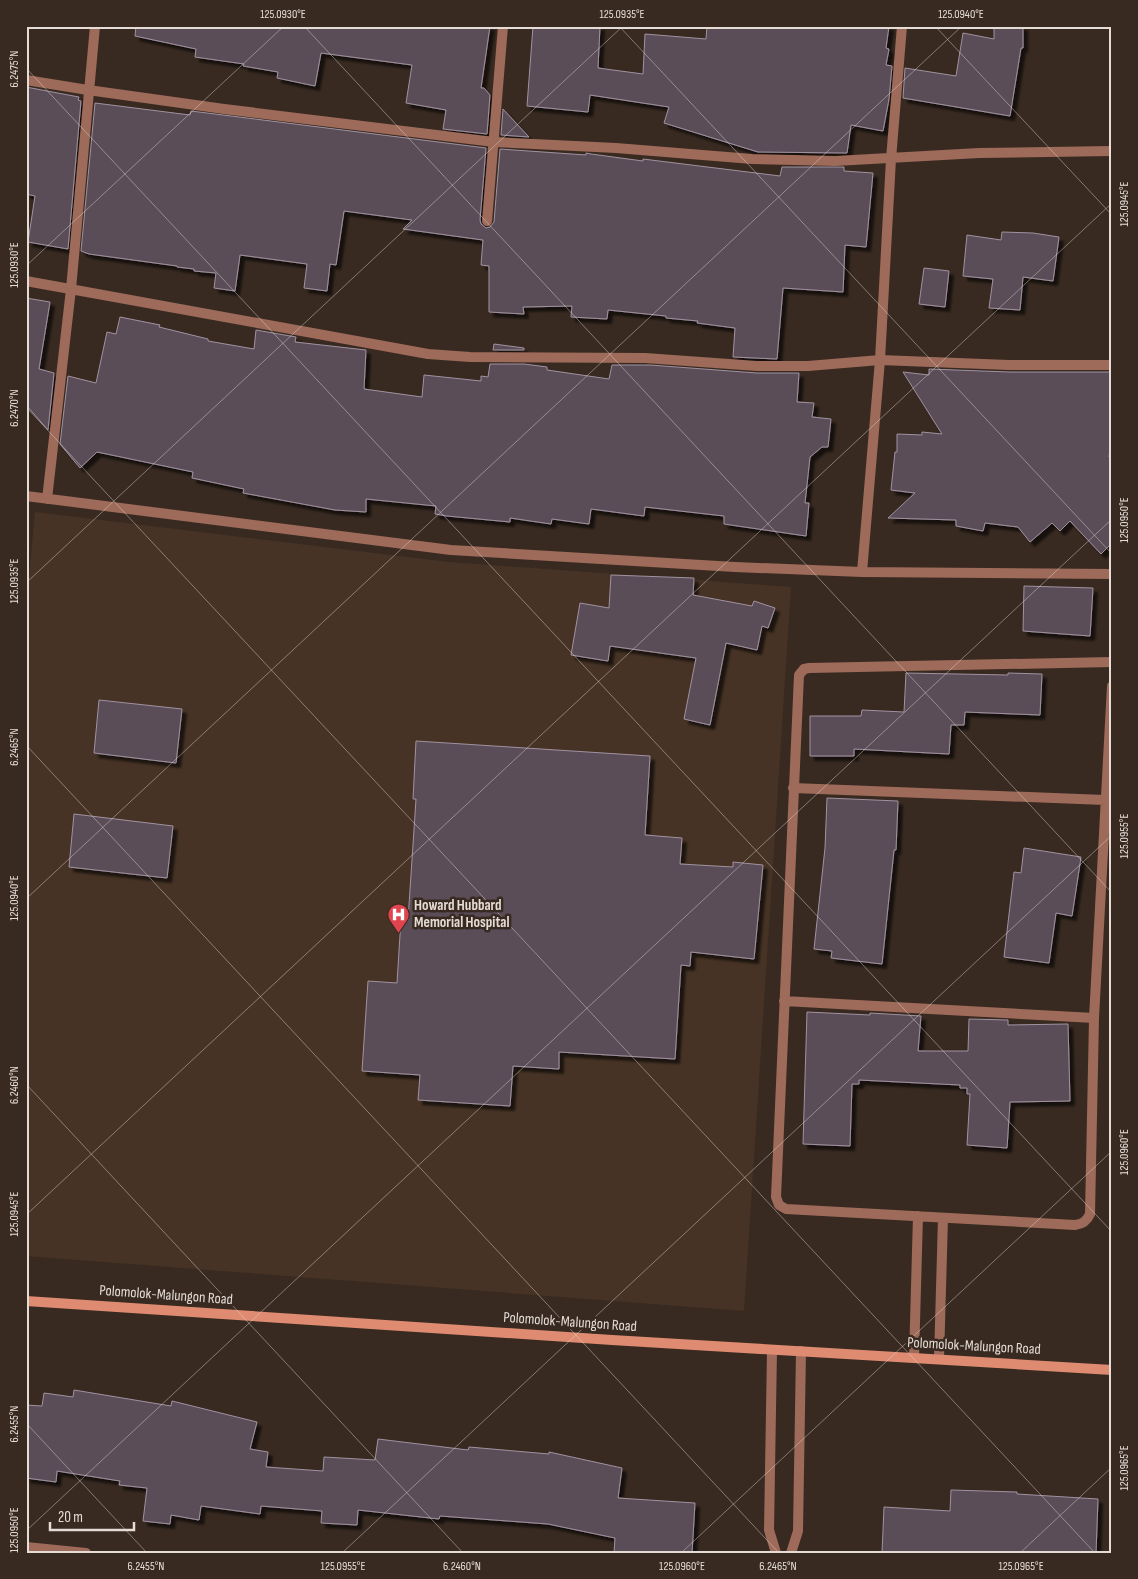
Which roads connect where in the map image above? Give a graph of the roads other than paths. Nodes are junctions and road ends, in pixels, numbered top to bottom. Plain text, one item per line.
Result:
1 (95, 26) edge
2 (503, 26) edge
3 (902, 26) edge
4 (26, 80) edge
5 (88, 90) junction
6 (494, 142) junction
7 (1112, 151) edge
8 (891, 159) junction
9 (487, 221) dead end
10 (26, 282) edge
11 (71, 288) junction
12 (880, 360) junction
13 (1112, 365) edge
14 (26, 496) edge
15 (47, 499) junction
16 (862, 572) junction
17 (1112, 574) edge
18 (1112, 662) edge
19 (1112, 686) edge
20 (793, 788) junction
21 (1104, 800) junction
22 (784, 1001) junction
23 (1094, 1018) junction
24 (918, 1216) junction
25 (943, 1218) junction
26 (26, 1301) edge
27 (772, 1350) junction
28 (801, 1351) junction
29 (914, 1358) junction
30 (939, 1359) junction
31 (1112, 1370) edge
32 (26, 1547) edge
33 (86, 1553) edge
34 (776, 1553) edge
35 (791, 1553) edge

1 - 5 street
2 - 6 street
3 - 8 street
4 - 5 street
5 - 6 street
5 - 11 street
6 - 8 street
6 - 9 street
7 - 8 street
8 - 12 street
10 - 11 street
11 - 12 street
11 - 15 street
12 - 13 street
12 - 16 street
14 - 15 street
15 - 16 street
16 - 17 street
18 - 20 street
19 - 21 street
20 - 21 street
20 - 22 street
21 - 23 street
22 - 23 street
22 - 24 street
23 - 25 street
24 - 25 street
24 - 29 street
25 - 30 street
26 - 27 main road, Polomolok-Malungon Road
27 - 28 main road, Polomolok-Malungon Road
27 - 34 street
28 - 29 main road, Polomolok-Malungon Road
28 - 35 street
29 - 30 main road, Polomolok-Malungon Road
30 - 31 main road, Polomolok-Malungon Road
32 - 33 street

